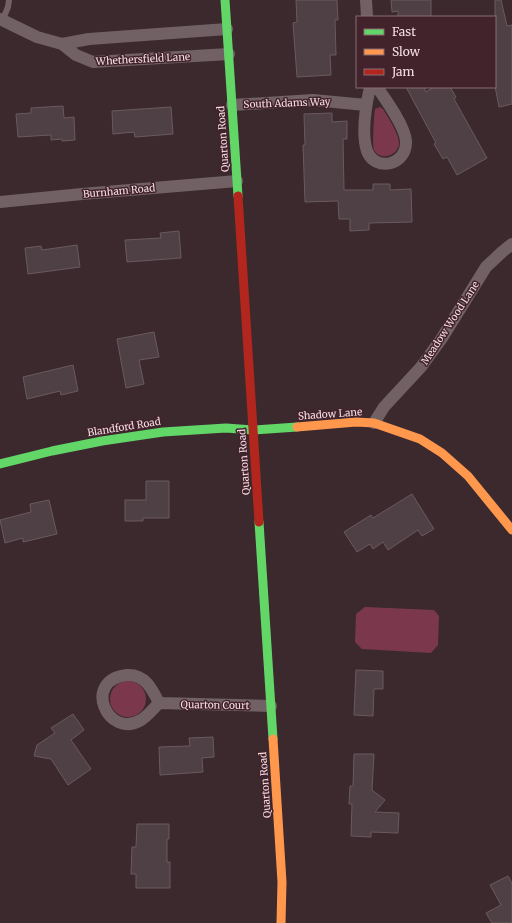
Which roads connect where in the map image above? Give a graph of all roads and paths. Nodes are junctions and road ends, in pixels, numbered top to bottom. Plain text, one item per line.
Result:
1 (9, 0) edge
2 (225, 0) edge
3 (366, 0) edge
4 (367, 16) edge
5 (2, 19) edge
6 (227, 29) junction
7 (62, 44) junction
8 (229, 54) junction
9 (370, 88) edge
10 (378, 88) edge
11 (232, 105) junction
12 (366, 105) junction
13 (237, 181) junction
14 (0, 202) edge
15 (512, 244) edge
16 (374, 423) junction
17 (253, 430) junction
18 (0, 464) edge
19 (512, 530) edge
20 (159, 703) junction
21 (271, 706) junction
22 (281, 923) edge

1 - 5 lane
2 - 6 street, Quarton Road
3 - 4 street
5 - 7 street, Whethersfield Lane
6 - 7 street, Whethersfield Lane
6 - 8 street, Quarton Road
7 - 8 street, Whethersfield Lane
8 - 11 street, Quarton Road
9 - 12 street
10 - 12 street
11 - 12 street, South Adams Way
11 - 13 street, Quarton Road
13 - 14 street, Burnham Road
13 - 17 street, Quarton Road
15 - 16 street, Meadow Wood Lane
16 - 17 street, Shadow Lane
16 - 19 street, Shadow Lane
17 - 18 street, Blandford Road
17 - 21 street, Quarton Road
20 - 20 street
20 - 21 street, Quarton Court
21 - 22 street, Quarton Road

